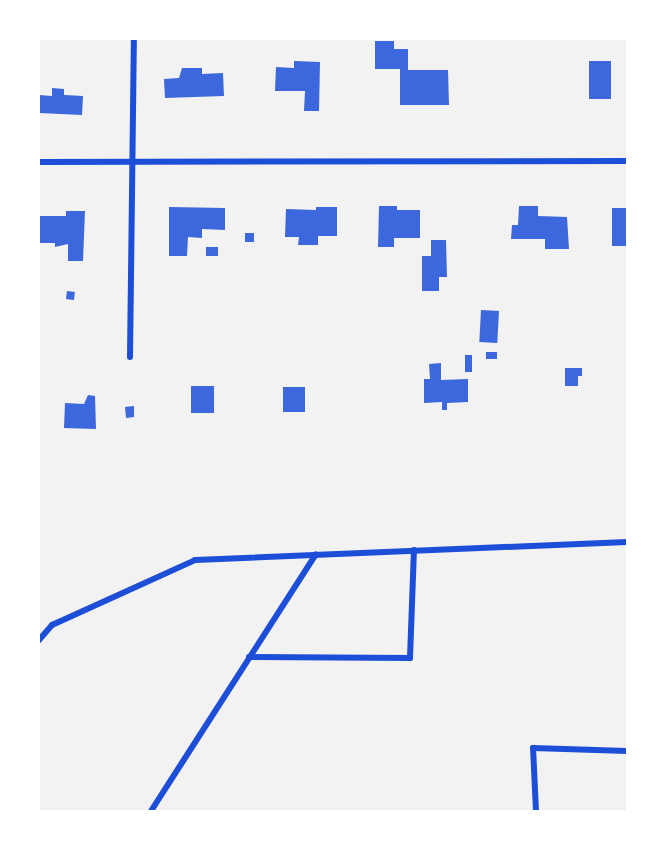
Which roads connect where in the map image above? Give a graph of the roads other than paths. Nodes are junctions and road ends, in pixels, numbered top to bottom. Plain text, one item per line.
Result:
1 (134, 39) edge
2 (133, 161) junction
3 (627, 161) edge
4 (39, 162) edge
5 (130, 357) dead end
6 (627, 542) edge
7 (414, 550) junction
8 (316, 554) junction
9 (39, 640) edge
10 (249, 657) junction
11 (627, 751) edge
12 (151, 811) edge
13 (536, 811) edge

1 - 2 street
2 - 3 street
2 - 4 street
2 - 5 street
6 - 7 street
7 - 8 street
7 - 10 street
8 - 9 street
8 - 10 street
10 - 12 street
11 - 13 street

